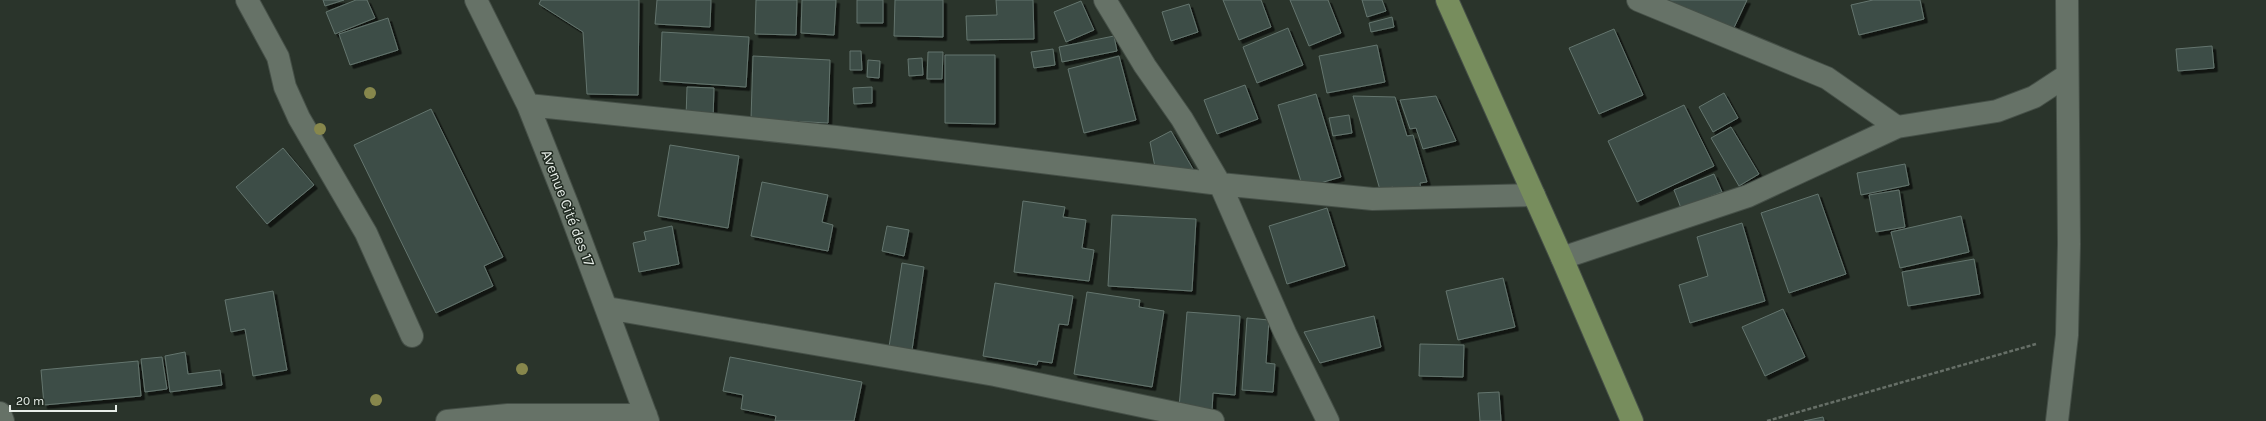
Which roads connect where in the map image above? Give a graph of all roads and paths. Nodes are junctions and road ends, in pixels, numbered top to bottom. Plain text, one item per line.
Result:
1 (248, 0) edge
2 (476, 0) edge
3 (1105, 0) edge
4 (1447, 0) edge
5 (1638, 0) edge
6 (2067, 0) edge
7 (2066, 76) junction
8 (528, 105) junction
9 (1897, 127) junction
10 (1220, 184) junction
11 (1534, 195) junction
12 (1562, 258) junction
13 (607, 308) junction
14 (2067, 335) junction
15 (412, 336) dead end
16 (0, 413) edge
17 (508, 418) edge
18 (647, 418) edge
19 (3, 421) edge
20 (447, 421) edge
21 (1213, 421) edge
22 (1328, 421) edge
23 (1632, 421) edge
24 (1767, 421) edge
25 (2058, 421) edge

1 - 15 street
2 - 8 street, Avenue Cité des 17
3 - 10 street
4 - 11 main road
5 - 9 street
6 - 7 street
7 - 9 street
7 - 14 street
8 - 10 street
8 - 13 street, Avenue Cité des 17
9 - 12 street
10 - 11 street
10 - 22 street
11 - 12 main road
12 - 23 main road
13 - 18 street, Avenue Cité des 17
13 - 21 street
14 - 24 path
14 - 25 street
16 - 19 street
17 - 18 street
17 - 20 street

